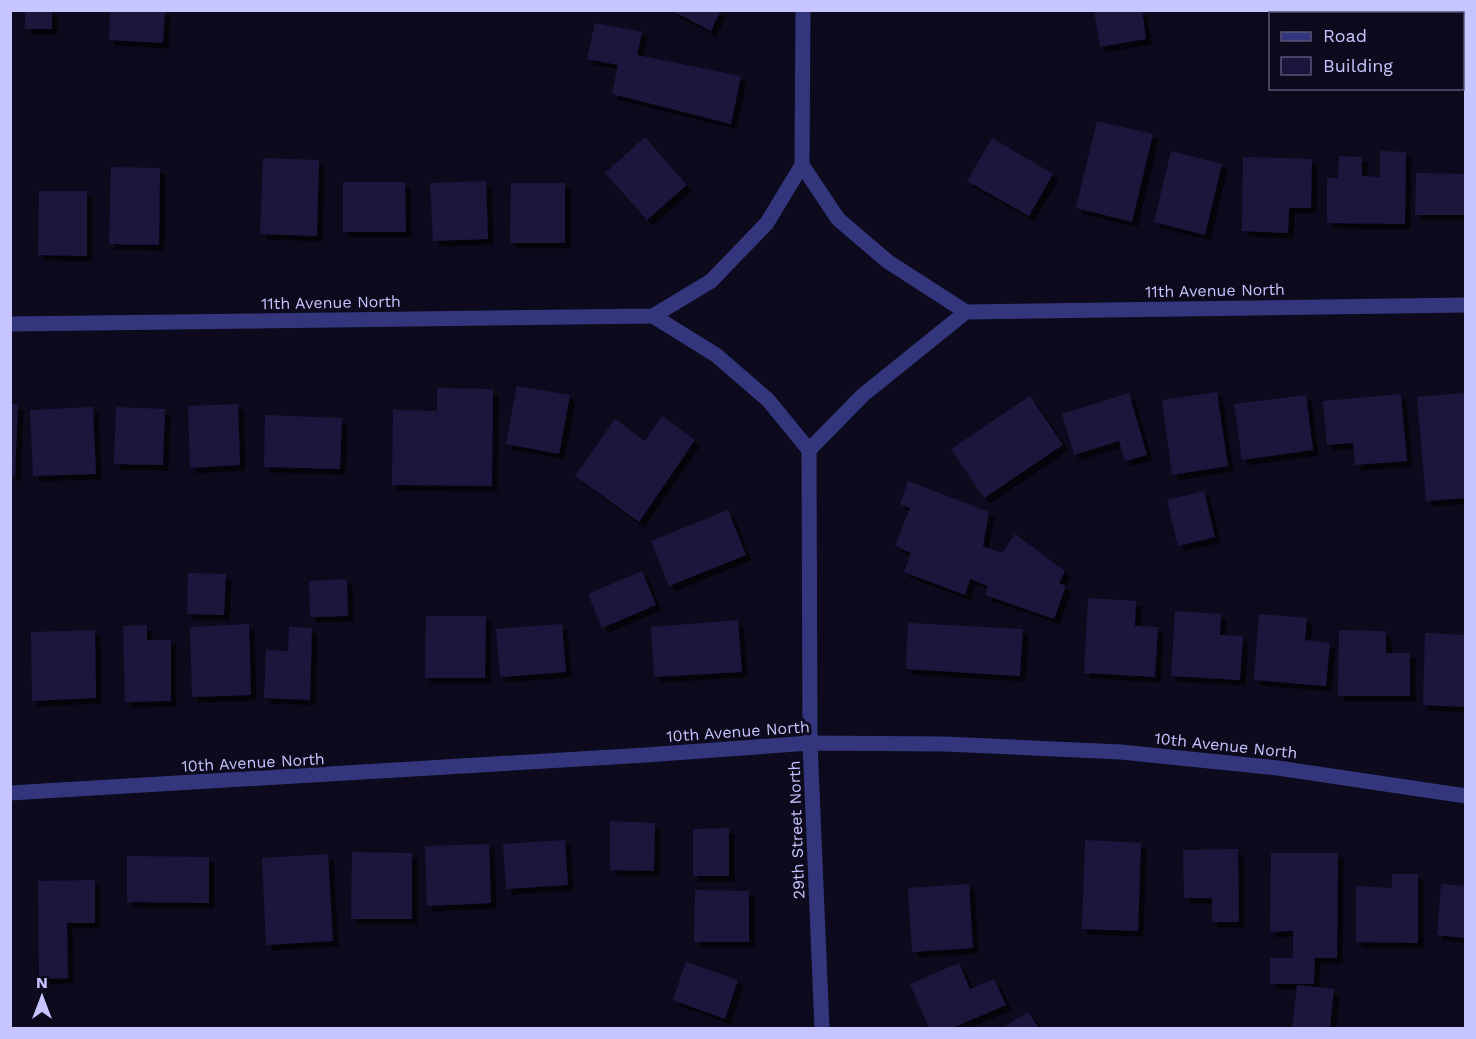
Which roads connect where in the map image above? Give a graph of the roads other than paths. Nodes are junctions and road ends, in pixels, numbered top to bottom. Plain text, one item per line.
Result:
1 (803, 10) edge
2 (802, 165) junction
3 (1466, 304) edge
4 (966, 312) junction
5 (653, 316) junction
6 (10, 324) edge
7 (809, 450) junction
8 (810, 743) junction
9 (10, 793) edge
10 (1466, 796) edge
11 (822, 1029) edge

1 - 2 street
2 - 4 street
2 - 5 street
3 - 4 street, 11th Avenue North
4 - 7 street
5 - 6 street, 11th Avenue North
5 - 7 street
7 - 8 street, 29th Street North
8 - 9 street, 10th Avenue North
8 - 10 street, 10th Avenue North
8 - 11 street, 29th Street North

